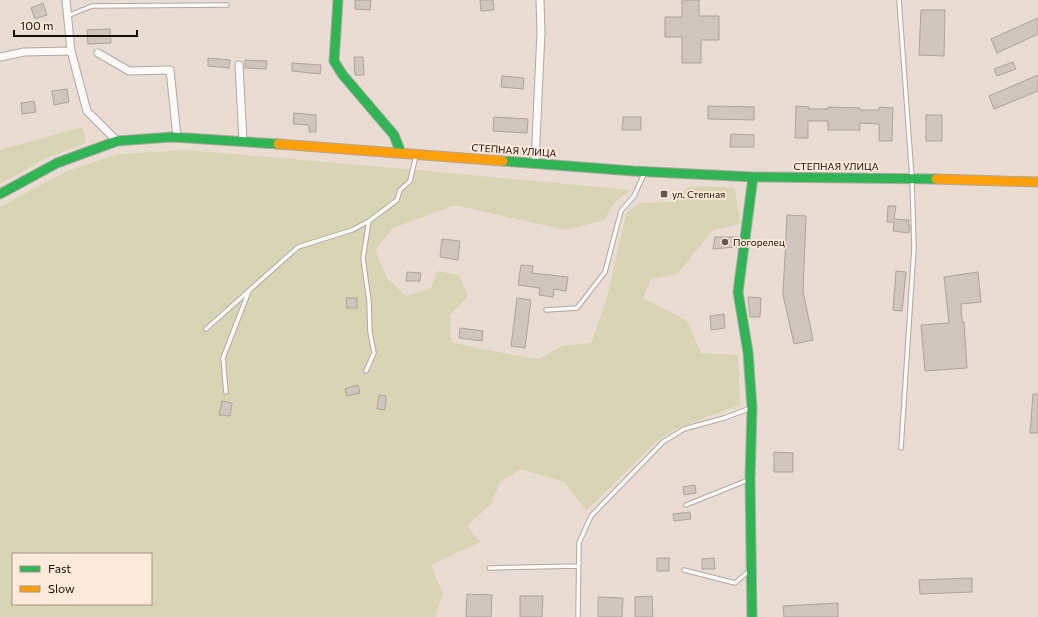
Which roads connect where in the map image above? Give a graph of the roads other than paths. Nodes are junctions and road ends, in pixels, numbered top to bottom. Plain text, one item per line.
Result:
1 (66, 0) edge
2 (338, 0) edge
3 (540, 0) edge
4 (899, 0) edge
5 (227, 5) dead end
6 (67, 16) junction
7 (71, 51) junction
8 (98, 53) dead end
9 (0, 57) edge
10 (239, 65) dead end
11 (177, 137) junction
12 (117, 141) junction
13 (243, 141) junction
14 (402, 153) junction
15 (417, 154) junction
16 (535, 163) junction
17 (646, 171) junction
18 (753, 177) junction
19 (912, 178) junction
20 (1038, 182) edge
21 (0, 194) edge
22 (369, 221) junction
23 (249, 290) junction
24 (546, 310) dead end
25 (206, 329) dead end
26 (366, 371) dead end
27 (226, 392) dead end
28 (752, 408) junction
29 (901, 448) dead end
30 (750, 479) junction
31 (686, 505) dead end
32 (578, 566) junction
33 (489, 568) dead end
34 (751, 568) junction
35 (684, 570) dead end
36 (578, 617) edge
37 (752, 617) edge

1 - 6 street
2 - 14 street
3 - 16 street
4 - 19 lane
5 - 6 lane
6 - 7 street
7 - 9 street
7 - 12 street
8 - 11 street
10 - 13 street
11 - 12 street, СТЕПНАЯ УЛИЦА
11 - 13 street, СТЕПНАЯ УЛИЦА
12 - 21 street, СТЕПНАЯ УЛИЦА
13 - 14 street, СТЕПНАЯ УЛИЦА
14 - 15 street, СТЕПНАЯ УЛИЦА
15 - 16 street, СТЕПНАЯ УЛИЦА
15 - 22 lane
16 - 17 street, СТЕПНАЯ УЛИЦА
17 - 18 street, СТЕПНАЯ УЛИЦА
17 - 24 lane
18 - 19 street, СТЕПНАЯ УЛИЦА
18 - 28 street
19 - 20 street, СТЕПНАЯ УЛИЦА
19 - 29 lane
22 - 23 lane
22 - 26 lane
23 - 25 lane
23 - 27 lane
28 - 30 street
28 - 32 lane
30 - 31 lane
30 - 34 street
32 - 33 lane
32 - 36 lane
34 - 35 lane
34 - 37 street

